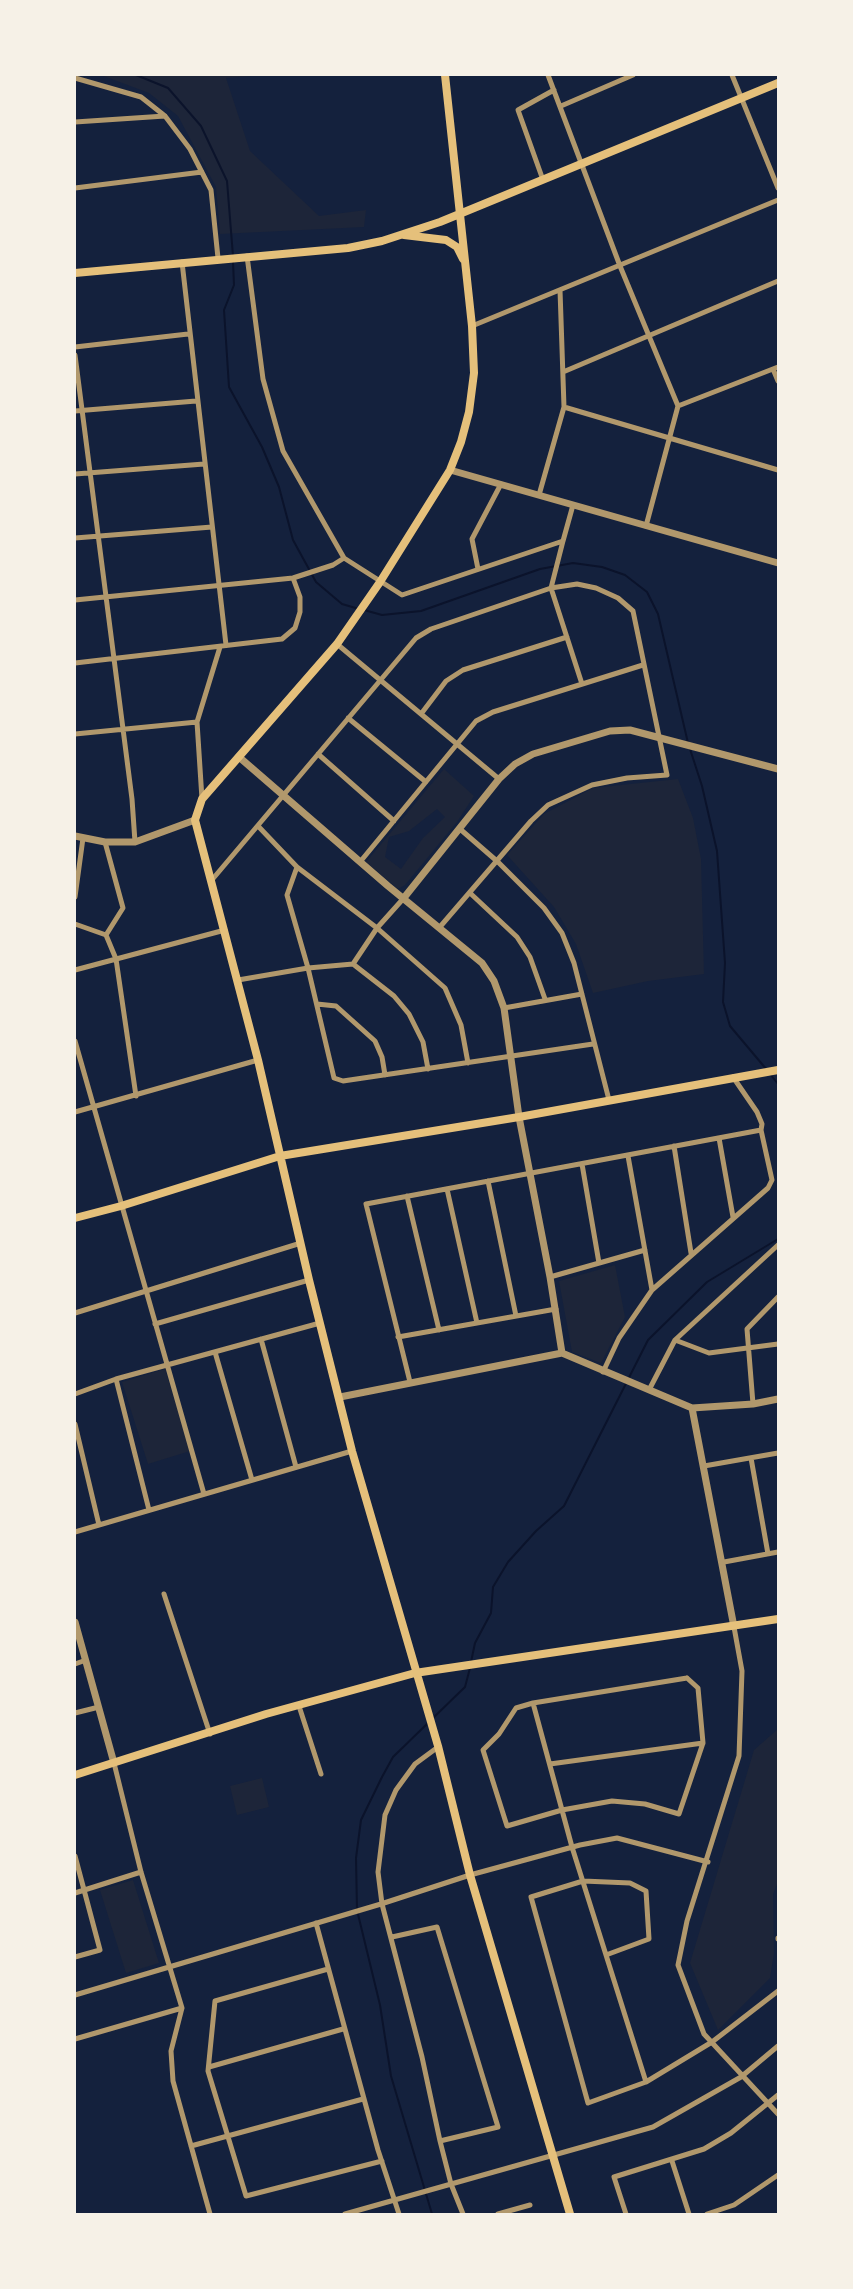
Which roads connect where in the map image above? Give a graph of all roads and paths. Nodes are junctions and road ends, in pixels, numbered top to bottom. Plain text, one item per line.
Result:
1 (446, 75) edge
2 (548, 75) edge
3 (633, 75) edge
4 (732, 75) edge
5 (75, 78) edge
6 (778, 83) edge
7 (554, 90) junction
8 (741, 98) junction
9 (561, 106) junction
10 (165, 116) junction
11 (75, 122) edge
12 (581, 165) junction
13 (202, 172) junction
14 (543, 180) junction
15 (75, 188) edge
16 (778, 188) edge
17 (778, 200) edge
18 (461, 212) junction
19 (399, 235) junction
20 (246, 256) junction
21 (218, 258) junction
22 (182, 262) junction
23 (620, 266) junction
24 (467, 271) junction
25 (75, 273) edge
26 (778, 281) edge
27 (560, 290) junction
28 (472, 326) junction
29 (188, 334) junction
30 (649, 335) junction
31 (75, 347) edge
32 (75, 356) edge
33 (776, 368) edge
34 (563, 372) junction
35 (778, 381) edge
36 (196, 401) junction
37 (678, 406) junction
38 (564, 407) junction
39 (75, 411) edge
40 (82, 411) junction
41 (670, 438) junction
42 (204, 464) junction
43 (450, 470) junction
44 (778, 470) edge
45 (91, 473) junction
46 (75, 474) edge
47 (501, 484) junction
48 (539, 495) junction
49 (573, 505) junction
50 (212, 526) junction
51 (646, 526) junction
52 (99, 536) junction
53 (75, 538) edge
54 (563, 541) junction
55 (344, 558) junction
56 (778, 563) edge
57 (478, 569) junction
58 (293, 578) junction
59 (380, 582) junction
60 (219, 584) junction
61 (551, 588) junction
62 (107, 595) junction
63 (75, 600) edge
64 (567, 637) junction
65 (337, 644) junction
66 (223, 646) junction
67 (115, 659) junction
68 (75, 663) edge
69 (644, 665) junction
70 (380, 680) junction
71 (582, 684) junction
72 (421, 714) junction
73 (348, 718) junction
74 (197, 722) junction
75 (123, 730) junction
76 (75, 735) edge
77 (658, 737) junction
78 (457, 744) junction
79 (318, 754) junction
80 (239, 757) junction
81 (778, 770) edge
82 (499, 779) junction
83 (426, 782) junction
84 (283, 795) junction
85 (202, 799) junction
86 (195, 820) junction
87 (394, 821) junction
88 (258, 826) junction
89 (460, 829) junction
90 (79, 837) edge
91 (105, 842) junction
92 (135, 842) junction
93 (360, 862) junction
94 (498, 862) junction
95 (297, 867) junction
96 (211, 881) junction
97 (470, 893) junction
98 (75, 897) edge
99 (403, 898) junction
100 (75, 924) edge
101 (377, 928) junction
102 (439, 928) junction
103 (225, 930) junction
104 (106, 935) junction
105 (116, 960) junction
106 (353, 964) junction
107 (308, 968) junction
108 (75, 970) edge
109 (238, 980) junction
110 (582, 994) junction
111 (545, 999) junction
112 (317, 1004) junction
113 (504, 1008) junction
114 (75, 1041) edge
115 (593, 1044) junction
116 (512, 1056) junction
117 (258, 1060) junction
118 (468, 1063) junction
119 (428, 1069) junction
120 (778, 1070) edge
121 (385, 1075) junction
122 (736, 1076) junction
123 (136, 1096) junction
124 (609, 1100) junction
125 (94, 1107) junction
126 (75, 1112) edge
127 (519, 1118) junction
128 (761, 1130) junction
129 (719, 1138) junction
130 (674, 1146) junction
131 (279, 1156) junction
132 (628, 1156) junction
133 (582, 1164) junction
134 (531, 1173) junction
135 (488, 1181) junction
136 (447, 1189) junction
137 (407, 1196) junction
138 (122, 1206) junction
139 (733, 1217) junction
140 (75, 1218) edge
141 (301, 1244) junction
142 (778, 1245) edge
143 (645, 1250) junction
144 (691, 1253) junction
145 (599, 1263) junction
146 (550, 1276) junction
147 (309, 1280) junction
148 (652, 1290) junction
149 (146, 1291) junction
150 (778, 1297) edge
151 (556, 1310) junction
152 (75, 1313) edge
153 (516, 1316) junction
154 (320, 1323) junction
155 (477, 1323) junction
156 (155, 1324) junction
157 (439, 1330) junction
158 (398, 1337) junction
159 (261, 1339) junction
160 (675, 1340) junction
161 (778, 1344) edge
162 (747, 1350) junction
163 (215, 1352) junction
164 (562, 1353) junction
165 (167, 1365) junction
166 (603, 1372) junction
167 (116, 1379) junction
168 (410, 1382) junction
169 (652, 1392) junction
170 (75, 1394) edge
171 (340, 1398) junction
172 (778, 1399) edge
173 (753, 1404) junction
174 (692, 1408) junction
175 (75, 1424) edge
176 (352, 1451) junction
177 (778, 1453) edge
178 (751, 1458) junction
179 (704, 1466) junction
180 (296, 1467) junction
181 (252, 1480) junction
182 (204, 1494) junction
183 (149, 1510) junction
184 (99, 1525) junction
185 (75, 1532) edge
186 (778, 1552) edge
187 (768, 1554) junction
188 (724, 1562) junction
189 (164, 1594) dead end
190 (778, 1619) edge
191 (75, 1622) edge
192 (734, 1627) junction
193 (86, 1660) junction
194 (75, 1664) edge
195 (415, 1673) junction
196 (533, 1703) junction
197 (299, 1706) junction
198 (99, 1707) junction
199 (75, 1713) edge
200 (210, 1734) junction
201 (703, 1743) junction
202 (438, 1746) junction
203 (114, 1763) junction
204 (550, 1764) junction
205 (321, 1774) dead end
206 (75, 1775) edge
207 (562, 1810) junction
208 (572, 1847) junction
209 (75, 1856) edge
210 (708, 1862) junction
211 (141, 1872) junction
212 (470, 1875) junction
213 (583, 1881) junction
214 (84, 1890) junction
215 (75, 1893) edge
216 (382, 1904) junction
217 (316, 1923) junction
218 (392, 1937) junction
219 (606, 1955) junction
220 (75, 1957) edge
221 (170, 1966) junction
222 (328, 1969) junction
223 (778, 1991) edge
224 (75, 1995) edge
225 (182, 2008) junction
226 (343, 2029) junction
227 (75, 2039) edge
228 (712, 2042) junction
229 (778, 2046) edge
230 (209, 2067) junction
231 (741, 2077) junction
232 (646, 2082) junction
233 (778, 2095) edge
234 (363, 2099) junction
235 (768, 2103) junction
236 (778, 2114) edge
237 (228, 2136) junction
238 (440, 2142) junction
239 (191, 2146) junction
240 (554, 2157) junction
241 (672, 2161) junction
242 (382, 2162) junction
243 (778, 2175) edge
244 (451, 2184) junction
245 (395, 2199) junction
246 (530, 2205) dead end
247 (210, 2214) edge
248 (345, 2214) edge
249 (399, 2214) edge
250 (463, 2214) edge
251 (498, 2214) edge
252 (570, 2214) edge
253 (626, 2214) edge
254 (689, 2214) edge
255 (707, 2214) edge

1 - 18 main road
2 - 7 street
3 - 9 street
4 - 8 street
5 - 10 street
6 - 8 main road
7 - 9 street
7 - 14 street
8 - 12 main road
8 - 16 street
9 - 12 street
10 - 11 street
10 - 13 street
12 - 14 main road
12 - 23 street
13 - 15 street
13 - 21 street
14 - 18 main road
17 - 23 street
18 - 19 main road
18 - 24 main road
19 - 20 main road
19 - 24 main road
20 - 21 main road
20 - 55 street
21 - 22 main road
22 - 25 main road
22 - 29 street
23 - 27 street
23 - 30 street
24 - 28 main road
26 - 30 street
27 - 28 street
27 - 34 street
28 - 43 main road
29 - 31 street
29 - 36 street
30 - 34 street
30 - 37 street
32 - 40 street
33 - 35 street
33 - 37 street
34 - 38 street
36 - 40 street
36 - 42 street
37 - 41 street
38 - 41 street
38 - 48 street
39 - 40 street
40 - 45 street
41 - 44 street
41 - 51 street
42 - 45 street
42 - 50 street
43 - 47 street
43 - 59 main road
45 - 46 street
45 - 52 street
47 - 48 street
47 - 57 street
48 - 49 street
49 - 51 street
49 - 54 street
50 - 52 street
50 - 60 street
51 - 56 street
52 - 53 street
52 - 62 street
54 - 57 street
54 - 61 street
55 - 58 street
55 - 59 street
57 - 59 street
58 - 60 street
58 - 66 street
59 - 65 main road
60 - 62 street
60 - 66 street
61 - 64 street
61 - 69 street
61 - 70 street
62 - 63 street
62 - 67 street
64 - 71 street
64 - 72 street
65 - 70 street
65 - 80 main road
66 - 67 street
66 - 74 street
67 - 68 street
67 - 75 street
69 - 71 street
69 - 77 street
70 - 72 street
70 - 73 street
71 - 78 street
72 - 78 street
73 - 79 street
73 - 83 street
74 - 75 street
74 - 85 street
75 - 76 street
75 - 92 street
77 - 81 street
77 - 82 street
77 - 94 street
78 - 82 street
78 - 83 street
79 - 84 street
79 - 87 street
80 - 84 street
80 - 85 main road
82 - 89 street
83 - 87 street
84 - 88 street
84 - 93 street
85 - 86 main road
86 - 92 street
86 - 96 main road
87 - 93 street
88 - 95 street
88 - 96 street
89 - 94 street
89 - 99 street
90 - 91 street
90 - 98 street
91 - 92 street
91 - 104 street
93 - 99 street
94 - 97 street
94 - 110 street
95 - 101 street
95 - 107 street
96 - 103 main road
97 - 102 street
97 - 111 street
99 - 101 street
99 - 102 street
100 - 104 street
101 - 106 street
101 - 118 street
102 - 113 street
103 - 105 street
103 - 109 main road
104 - 105 street
105 - 108 street
105 - 123 street
106 - 107 street
106 - 119 street
107 - 109 street
107 - 112 street
109 - 117 main road
110 - 111 street
110 - 115 street
111 - 113 street
112 - 121 street
112 - 121 street
113 - 116 street
114 - 125 street
115 - 116 street
115 - 124 street
116 - 118 street
116 - 127 street
117 - 123 street
117 - 131 main road
118 - 119 street
119 - 121 street
120 - 122 main road
122 - 124 main road
122 - 128 street
123 - 125 street
124 - 127 main road
125 - 126 street
125 - 138 street
127 - 131 main road
127 - 134 street
128 - 129 street
128 - 139 street
129 - 130 street
129 - 139 street
130 - 132 street
130 - 144 street
131 - 138 main road
131 - 141 main road
132 - 133 street
132 - 143 street
133 - 134 street
133 - 145 street
134 - 135 street
134 - 146 street
135 - 136 street
135 - 153 street
136 - 137 street
136 - 155 street
137 - 157 street
137 - 158 street
138 - 140 main road
138 - 149 street
139 - 144 street
141 - 147 main road
141 - 149 street
142 - 160 street
143 - 145 street
143 - 148 street
144 - 148 street
145 - 146 street
146 - 151 street
147 - 154 main road
147 - 156 street
148 - 166 street
149 - 152 street
149 - 156 street
150 - 162 street
151 - 153 street
151 - 164 street
153 - 155 street
154 - 159 street
154 - 171 main road
155 - 157 street
156 - 165 street
157 - 158 street
158 - 168 street
159 - 163 street
159 - 180 street
160 - 162 street
160 - 169 street
161 - 162 street
162 - 173 street
163 - 165 street
163 - 181 street
164 - 166 street
164 - 168 street
165 - 167 street
165 - 182 street
166 - 169 street
167 - 170 street
167 - 183 street
168 - 171 street
169 - 174 street
171 - 176 main road
172 - 173 street
173 - 174 street
174 - 179 street
175 - 184 street
176 - 180 street
176 - 195 main road
177 - 178 street
178 - 179 street
178 - 187 street
179 - 188 street
180 - 181 street
181 - 182 street
182 - 183 street
183 - 184 street
184 - 185 street
186 - 187 street
187 - 188 street
188 - 192 street
189 - 200 street
190 - 192 main road
191 - 193 street
192 - 195 main road
192 - 210 street
193 - 194 street
193 - 198 street
195 - 197 main road
195 - 202 main road
196 - 201 street
196 - 204 street
196 - 207 street
197 - 200 main road
197 - 205 street
198 - 199 street
198 - 203 street
200 - 203 main road
201 - 204 street
201 - 207 street
202 - 212 main road
202 - 216 street
203 - 206 main road
203 - 211 street
204 - 207 street
207 - 208 street
208 - 210 street
208 - 212 street
208 - 213 street
209 - 214 street
210 - 228 street
211 - 214 street
211 - 221 street
212 - 216 street
212 - 240 main road
213 - 219 street
213 - 219 street
213 - 232 street
214 - 215 street
214 - 220 street
216 - 217 street
216 - 218 street
217 - 221 street
217 - 222 street
218 - 238 street
218 - 238 street
219 - 232 street
221 - 224 street
221 - 225 street
222 - 226 street
222 - 230 street
223 - 228 street
225 - 227 street
225 - 239 street
226 - 230 street
226 - 234 street
228 - 231 street
228 - 232 street
229 - 231 street
230 - 237 street
231 - 235 street
231 - 240 street
233 - 235 street
234 - 237 street
234 - 242 street
235 - 236 street
235 - 241 street
237 - 239 street
237 - 242 street
238 - 244 street
239 - 247 street
240 - 244 street
240 - 252 main road
241 - 253 street
241 - 254 street
242 - 245 street
243 - 255 street
244 - 245 street
244 - 250 street
245 - 248 street
245 - 249 street
246 - 251 street

